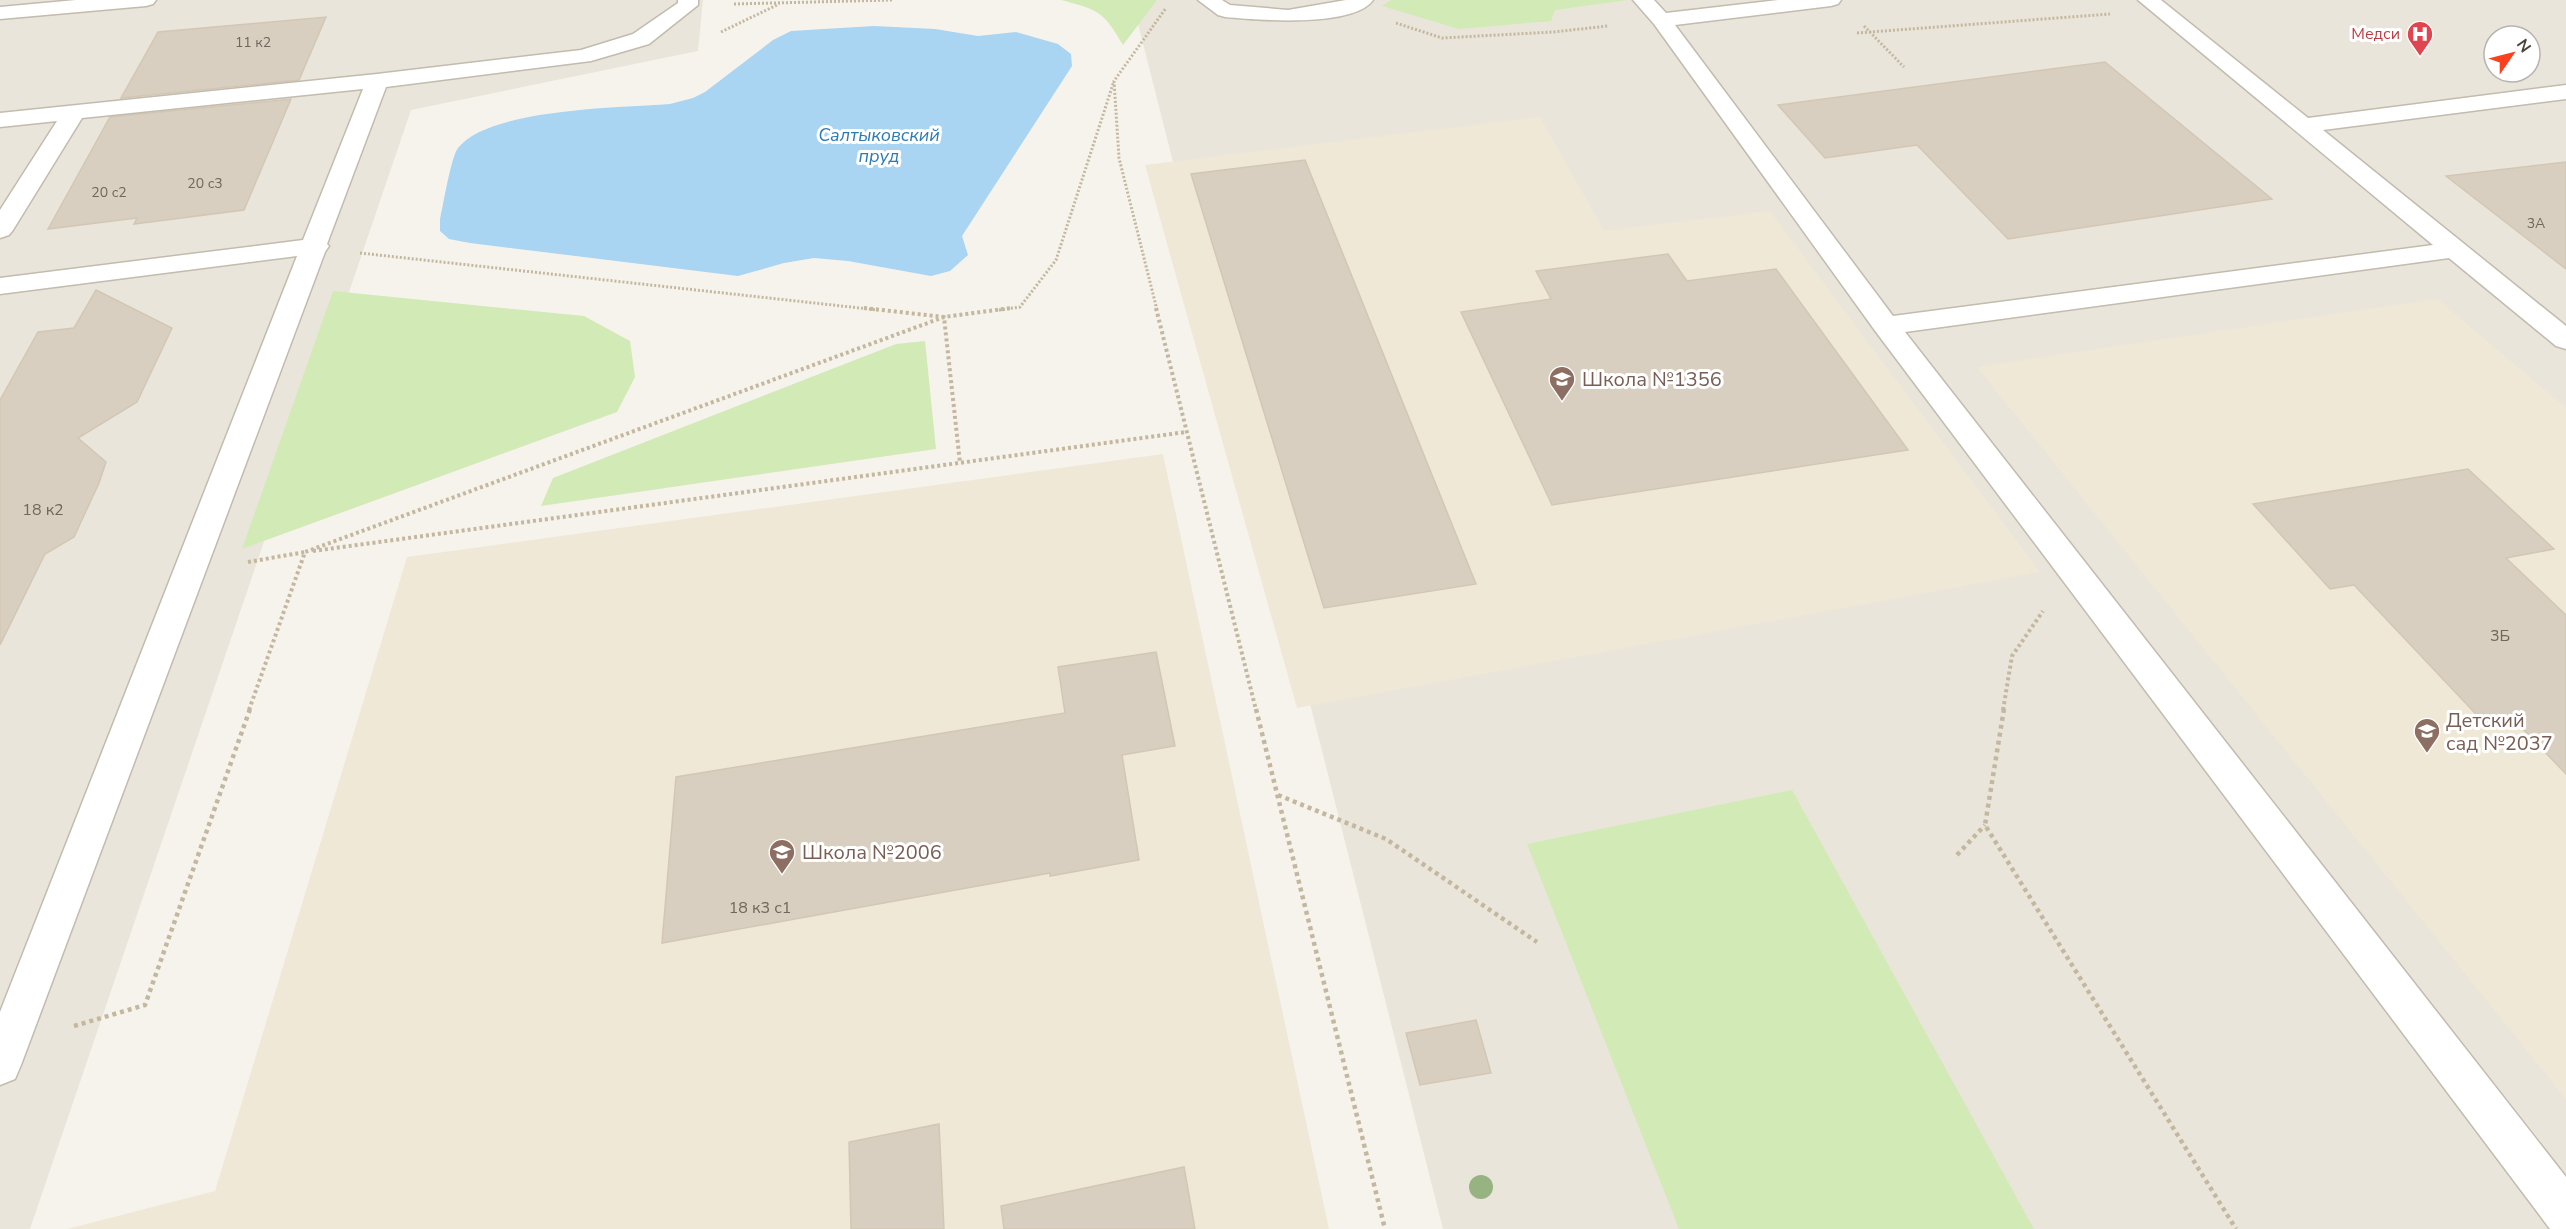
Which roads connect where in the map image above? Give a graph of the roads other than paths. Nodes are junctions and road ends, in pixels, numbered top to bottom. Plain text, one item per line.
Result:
1 (147, 0) edge
2 (688, 0) edge
3 (1208, 0) edge
4 (1831, 0) edge
5 (2148, 0) edge
6 (1355, 4) edge
7 (1652, 10) edge
8 (0, 13) edge
9 (377, 81) junction
10 (2566, 92) edge
11 (74, 112) junction
12 (0, 120) edge
13 (2301, 126) junction
14 (0, 230) edge
15 (2453, 250) junction
16 (313, 252) junction
17 (0, 286) edge
18 (1886, 326) junction
19 (2566, 340) edge
20 (2, 1052) edge
21 (2566, 1213) edge

1 - 8 lane
2 - 9 lane
3 - 6 lane
4 - 7 lane
5 - 13 lane
7 - 18 lane
9 - 11 lane
9 - 16 lane
10 - 13 lane
11 - 12 lane
11 - 14 lane
13 - 15 lane
15 - 18 lane
15 - 19 lane
16 - 17 lane
16 - 20 lane
18 - 21 lane

